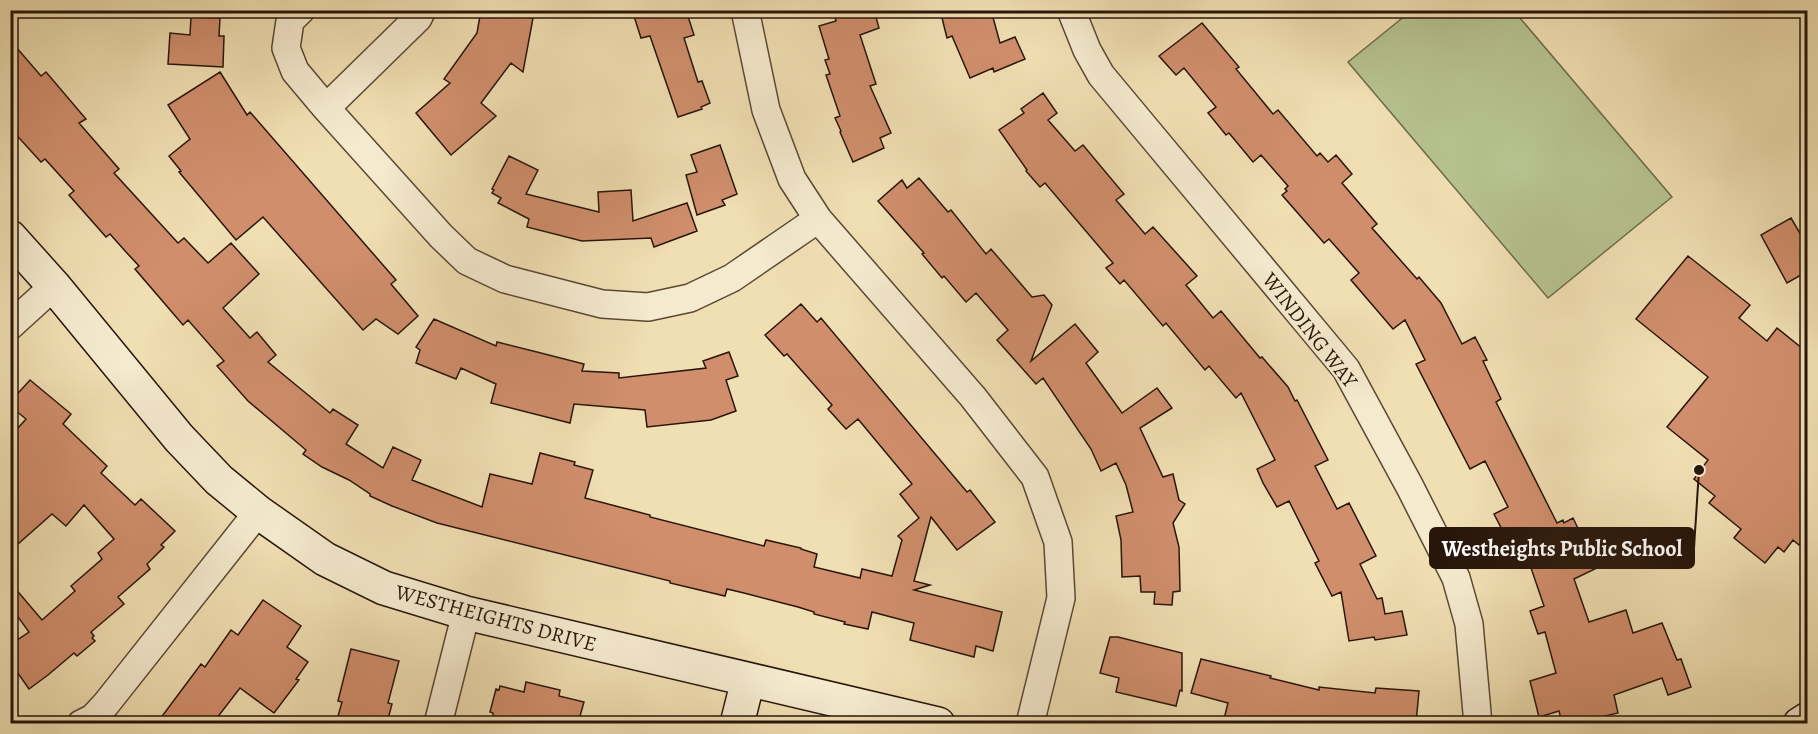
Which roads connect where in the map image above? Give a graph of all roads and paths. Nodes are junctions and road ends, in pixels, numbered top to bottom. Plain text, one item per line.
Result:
1 (301, 10) edge
2 (422, 10) edge
3 (745, 10) edge
4 (1071, 10) edge
5 (326, 108) junction
6 (818, 219) junction
7 (10, 237) edge
8 (54, 286) junction
9 (10, 326) edge
10 (258, 512) junction
11 (466, 613) junction
12 (748, 680) junction
13 (1808, 719) edge
14 (81, 723) edge
15 (438, 723) edge
16 (737, 723) edge
17 (938, 723) edge
18 (1030, 723) edge
19 (1478, 723) edge
20 (1800, 723) edge

1 - 5 street
2 - 5 street
3 - 6 street
4 - 19 street, WINDING WAY
5 - 6 street
6 - 18 street
7 - 8 street, WESTHEIGHTS DRIVE
8 - 9 street
8 - 10 street, WESTHEIGHTS DRIVE
10 - 11 street, WESTHEIGHTS DRIVE
10 - 14 street
11 - 12 street, WESTHEIGHTS DRIVE
11 - 15 street
12 - 16 street
12 - 17 street, WESTHEIGHTS DRIVE
13 - 20 street

